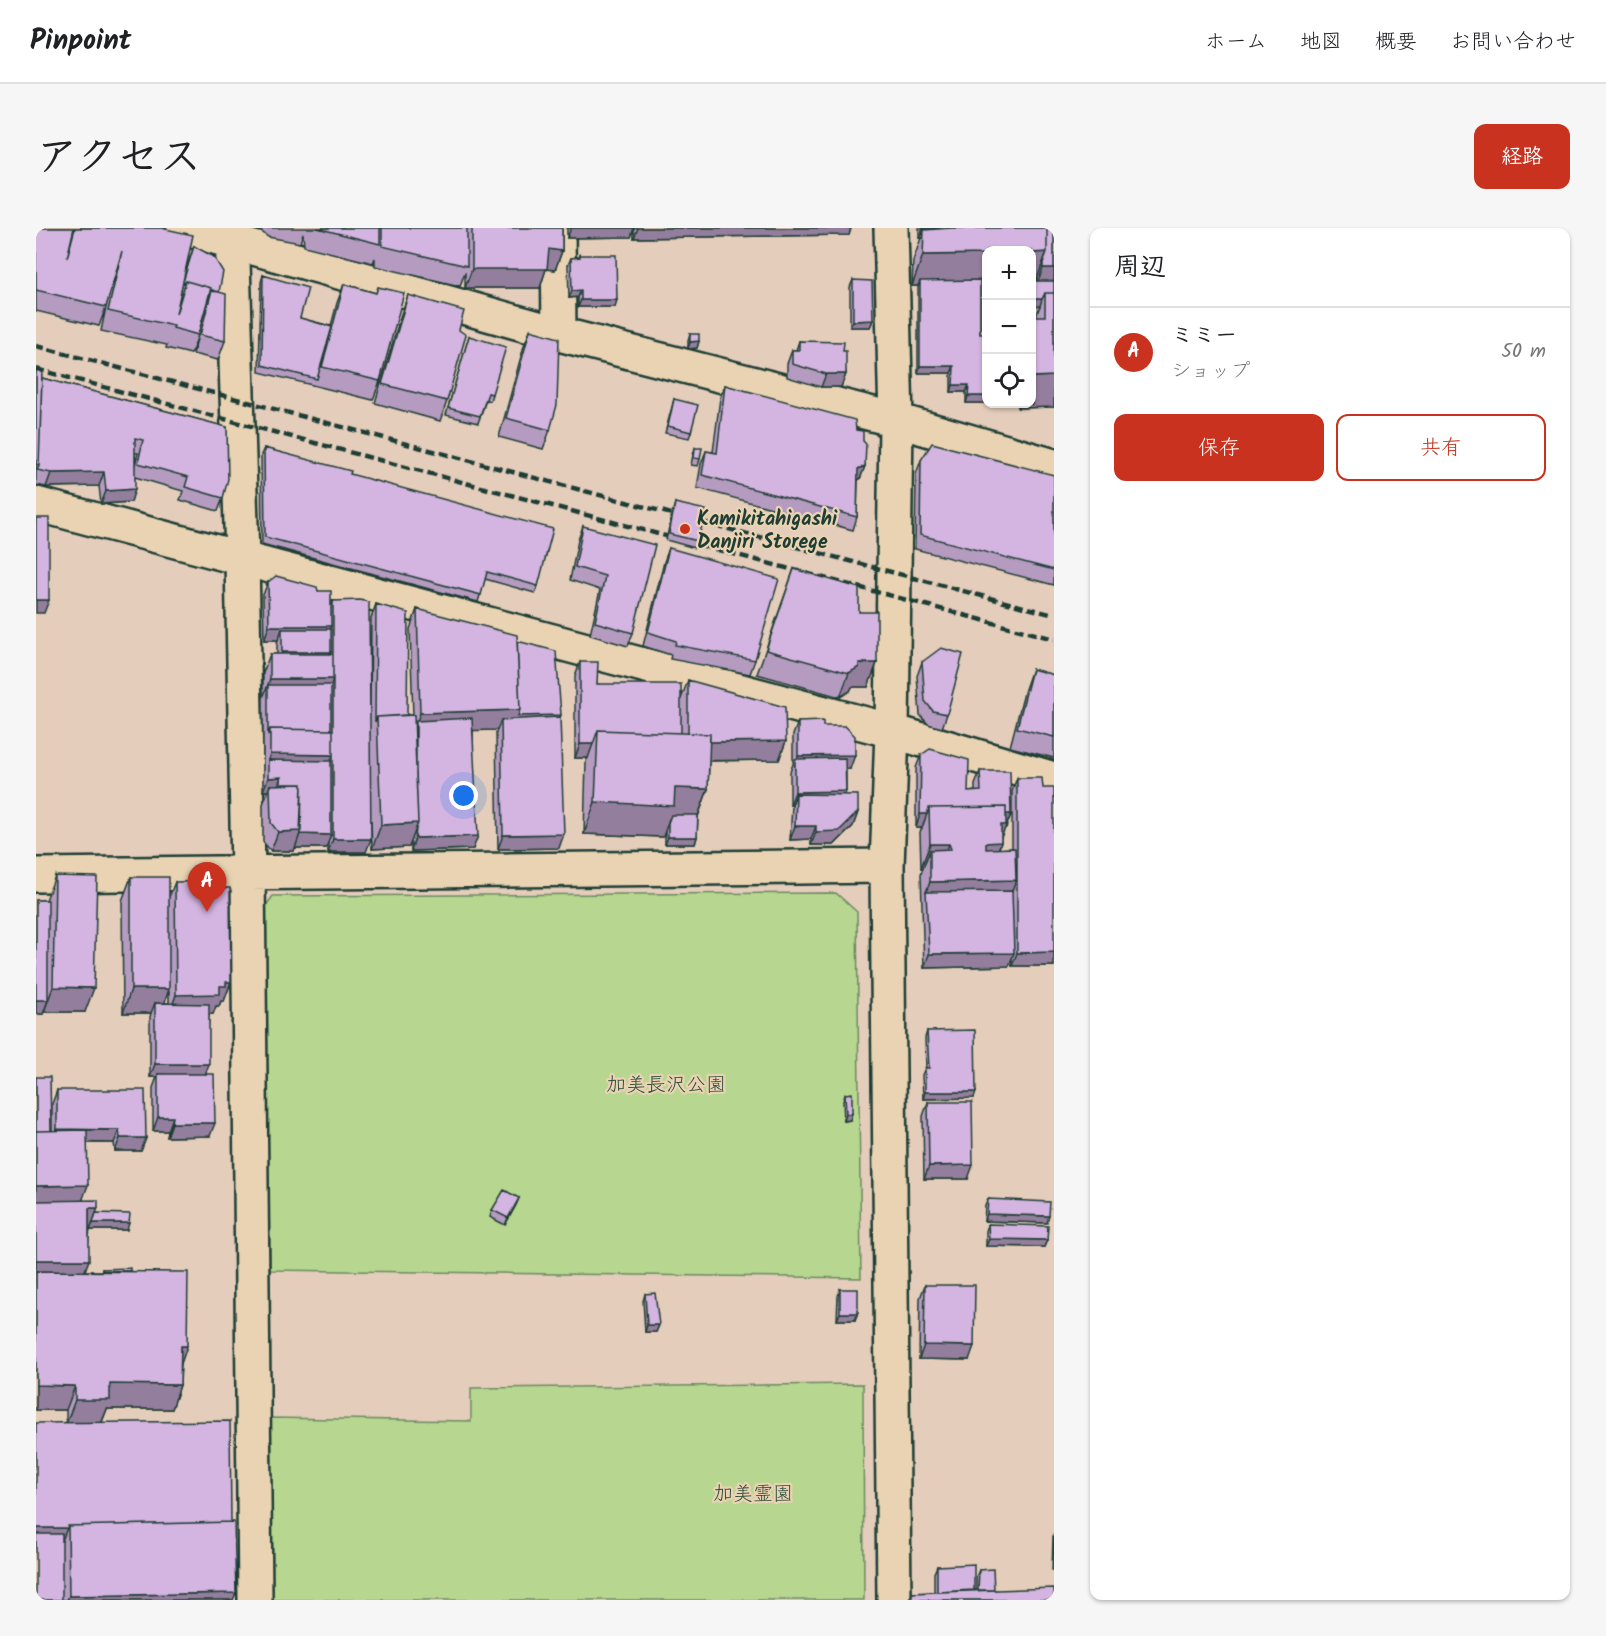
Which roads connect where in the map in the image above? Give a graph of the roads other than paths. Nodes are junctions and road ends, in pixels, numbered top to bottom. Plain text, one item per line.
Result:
1 (183, 228) edge
2 (558, 228) edge
3 (891, 228) edge
4 (232, 234) edge
5 (559, 334) junction
6 (896, 420) junction
7 (1054, 466) edge
8 (36, 504) edge
9 (242, 558) junction
10 (892, 731) junction
11 (1054, 779) edge
12 (887, 866) junction
13 (248, 873) junction
14 (36, 875) edge
15 (255, 1600) edge
16 (894, 1600) edge

1 - 4 street
2 - 5 street
3 - 6 street
4 - 5 street
4 - 9 street
5 - 6 street
6 - 7 street
6 - 10 street
8 - 9 street
9 - 10 street
9 - 13 street
10 - 11 street
10 - 12 street
12 - 13 street
12 - 16 street
13 - 14 street
13 - 15 street

